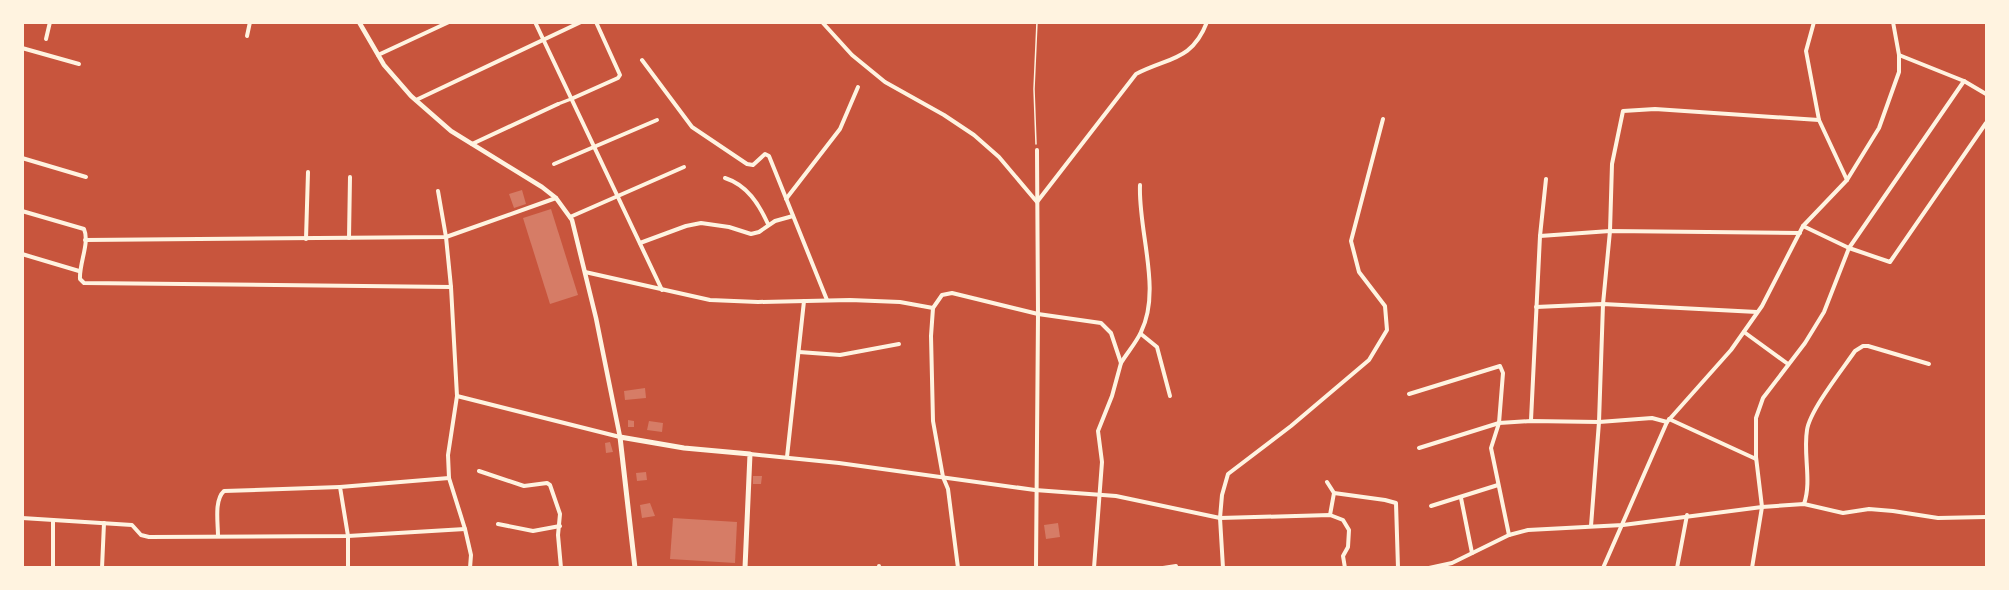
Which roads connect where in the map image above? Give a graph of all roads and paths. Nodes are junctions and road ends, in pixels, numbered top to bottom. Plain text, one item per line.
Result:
1 (50, 22) edge
2 (250, 22) edge
3 (359, 22) edge
4 (449, 22) edge
5 (535, 22) edge
6 (581, 22) edge
7 (596, 22) edge
8 (822, 22) edge
9 (1036, 22) edge
10 (1207, 22) edge
11 (1814, 22) edge
12 (1893, 22) edge
13 (247, 36) dead end
14 (46, 39) dead end
15 (543, 39) junction
16 (22, 48) edge
17 (378, 55) junction
18 (1899, 55) junction
19 (642, 60) dead end
20 (79, 64) dead end
21 (1964, 81) junction
22 (858, 87) dead end
23 (1986, 94) edge
24 (571, 99) junction
25 (416, 100) junction
26 (558, 104) joint
27 (1383, 119) dead end
28 (657, 120) dead end
29 (1819, 120) junction
30 (1986, 123) edge
31 (472, 144) junction
32 (594, 146) junction
33 (1037, 150) joint
34 (22, 158) edge
35 (555, 164) dead end
36 (684, 167) dead end
37 (308, 172) dead end
38 (86, 177) dead end
39 (350, 177) dead end
40 (725, 178) dead end
41 (1546, 179) dead end
42 (1847, 180) junction
43 (1140, 185) dead end
44 (438, 191) dead end
45 (617, 195) junction
46 (556, 198) junction
47 (786, 199) junction
48 (1037, 202) junction
49 (22, 211) edge
50 (793, 216) junction
51 (570, 217) junction
52 (768, 224) junction
53 (1803, 226) junction
54 (1610, 231) junction
55 (1800, 233) junction
56 (1540, 236) junction
57 (446, 237) junction
58 (349, 238) junction
59 (306, 239) junction
60 (85, 240) junction
61 (640, 243) junction
62 (1849, 248) junction
63 (22, 254) edge
64 (80, 271) junction
65 (585, 272) junction
66 (451, 287) junction
67 (662, 290) junction
68 (826, 300) junction
69 (804, 301) junction
70 (1603, 304) junction
71 (1536, 307) junction
72 (933, 308) junction
73 (1757, 312) junction
74 (1038, 314) junction
75 (1744, 332) junction
76 (1141, 333) junction
77 (899, 344) dead end
78 (799, 352) junction
79 (1120, 363) junction
80 (1788, 364) junction
81 (1929, 364) dead end
82 (1409, 394) dead end
83 (457, 396) junction
84 (1170, 396) dead end
85 (1668, 420) junction
86 (1531, 421) junction
87 (1599, 422) junction
88 (1499, 423) junction
89 (620, 436) junction
90 (1419, 448) dead end
91 (750, 454) junction
92 (787, 457) junction
93 (1756, 459) junction
94 (479, 471) dead end
95 (943, 477) junction
96 (449, 478) junction
97 (1327, 482) dead end
98 (1498, 485) junction
99 (342, 487) junction
100 (1035, 490) junction
101 (1334, 493) junction
102 (1099, 494) junction
103 (1461, 498) junction
104 (1804, 504) junction
105 (1431, 506) dead end
106 (1762, 507) junction
107 (1330, 515) junction
108 (1687, 515) junction
109 (1986, 517) edge
110 (22, 518) edge
111 (1220, 518) junction
112 (53, 520) junction
113 (104, 523) junction
114 (498, 524) dead end
115 (560, 525) junction
116 (1623, 525) junction
117 (1591, 526) junction
118 (465, 529) junction
119 (1509, 535) junction
120 (218, 536) junction
121 (348, 536) junction
122 (1472, 553) junction
123 (1176, 566) dead end
124 (53, 567) edge
125 (102, 567) edge
126 (348, 567) edge
127 (470, 567) edge
128 (561, 567) edge
129 (635, 567) edge
130 (745, 567) edge
131 (958, 567) edge
132 (1036, 567) edge
133 (1094, 567) edge
134 (1163, 567) edge
135 (1223, 567) edge
136 (1345, 567) edge
137 (1398, 567) edge
138 (1428, 567) edge
139 (1603, 567) edge
140 (1677, 567) edge
141 (1752, 567) edge

1 - 14 street
2 - 13 street
3 - 17 street
4 - 17 street
5 - 15 street
6 - 15 street
7 - 24 street
8 - 48 street
9 - 33 path
10 - 48 street
11 - 29 street
12 - 18 street
15 - 24 street
15 - 25 street
16 - 20 street
17 - 25 street
18 - 21 street
18 - 42 street
19 - 47 street
21 - 23 street
21 - 62 street
22 - 47 street
24 - 26 street
24 - 32 street
25 - 31 street
26 - 31 street
27 - 111 street
28 - 32 street
29 - 42 street
29 - 54 street
30 - 62 street
31 - 46 street
32 - 35 street
32 - 45 street
33 - 48 street
34 - 38 street
36 - 45 street
37 - 59 street
39 - 58 street
40 - 52 street
41 - 56 street
42 - 53 street
43 - 76 street
44 - 57 street
45 - 51 street
45 - 61 street
46 - 51 street
46 - 57 street
47 - 50 street
48 - 74 street
49 - 60 street
50 - 52 street
50 - 68 street
51 - 65 street
52 - 61 street
53 - 55 street
53 - 62 street
54 - 55 street
54 - 56 street
54 - 70 street
55 - 73 street
56 - 71 street
57 - 58 street
57 - 66 street
58 - 59 street
59 - 60 street
60 - 64 street
61 - 67 street
62 - 80 street
63 - 64 street
64 - 66 street
65 - 67 street
65 - 89 street
66 - 83 street
67 - 69 street
68 - 69 street
68 - 72 street
69 - 78 street
70 - 71 street
70 - 73 street
70 - 87 street
71 - 86 street
72 - 74 street
72 - 95 street
73 - 75 street
74 - 79 street
74 - 100 street
75 - 80 street
75 - 85 street
76 - 79 street
76 - 84 street
77 - 78 street
78 - 92 street
79 - 102 street
80 - 93 street
81 - 104 street
82 - 88 street
83 - 89 street
83 - 96 street
85 - 87 street
85 - 93 street
85 - 116 street
86 - 87 street
86 - 88 street
87 - 117 street
88 - 90 street
88 - 98 street
89 - 91 main road
89 - 129 main road
91 - 92 street
91 - 130 main road
92 - 95 street
93 - 106 street
94 - 115 street
95 - 100 street
95 - 131 street
96 - 99 street
96 - 118 street
97 - 101 street
98 - 103 street
98 - 119 street
99 - 120 street
99 - 121 street
100 - 102 street
100 - 132 street
101 - 107 street
101 - 137 street
102 - 111 street
102 - 133 street
103 - 105 street
103 - 122 street
104 - 106 street
104 - 109 street
106 - 108 street
106 - 141 street
107 - 111 street
107 - 136 street
108 - 116 street
108 - 140 street
110 - 112 street
111 - 135 street
112 - 113 street
112 - 124 street
113 - 120 street
113 - 125 street
114 - 115 street
115 - 128 street
116 - 117 street
116 - 139 street
117 - 119 street
118 - 121 street
118 - 127 street
119 - 122 street
120 - 121 street
121 - 126 street
122 - 138 street
123 - 134 street

